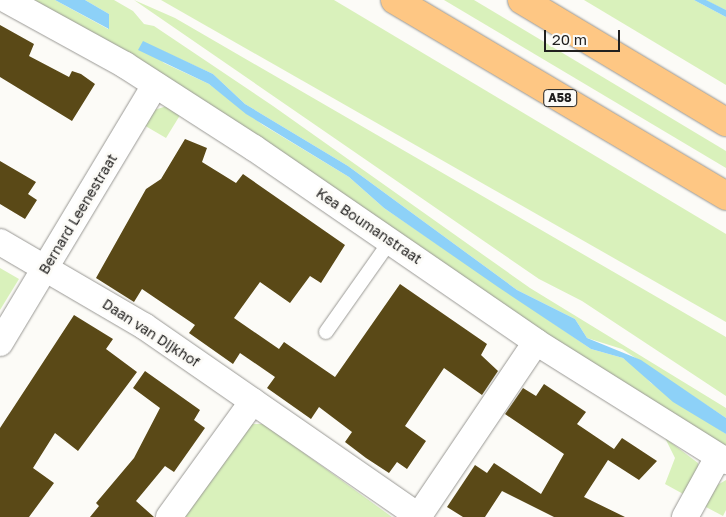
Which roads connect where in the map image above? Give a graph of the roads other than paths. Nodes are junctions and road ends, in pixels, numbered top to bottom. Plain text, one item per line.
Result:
1 (7, 0) edge
2 (395, 0) edge
3 (522, 0) edge
4 (155, 85) junction
5 (726, 122) edge
6 (726, 196) edge
7 (391, 240) junction
8 (0, 242) edge
9 (47, 266) junction
10 (326, 332) dead end
11 (0, 342) edge
12 (536, 342) junction
13 (253, 401) junction
14 (722, 459) edge
15 (169, 517) edge
16 (418, 517) edge
17 (685, 517) edge

1 - 4 street, Kea Boumanstraat
2 - 6 highway, A58
3 - 5 highway
4 - 7 street, Kea Boumanstraat
4 - 9 street, Bernard Leenestraat
7 - 10 lane
7 - 12 street, Kea Boumanstraat
8 - 9 street, Daan van Dijkhof
9 - 11 street, Bernard Leenestraat
9 - 13 street, Daan van Dijkhof
12 - 14 street, Kea Boumanstraat
12 - 16 street, Daan van Dijkhof
13 - 15 street
13 - 16 street, Daan van Dijkhof
14 - 17 street

